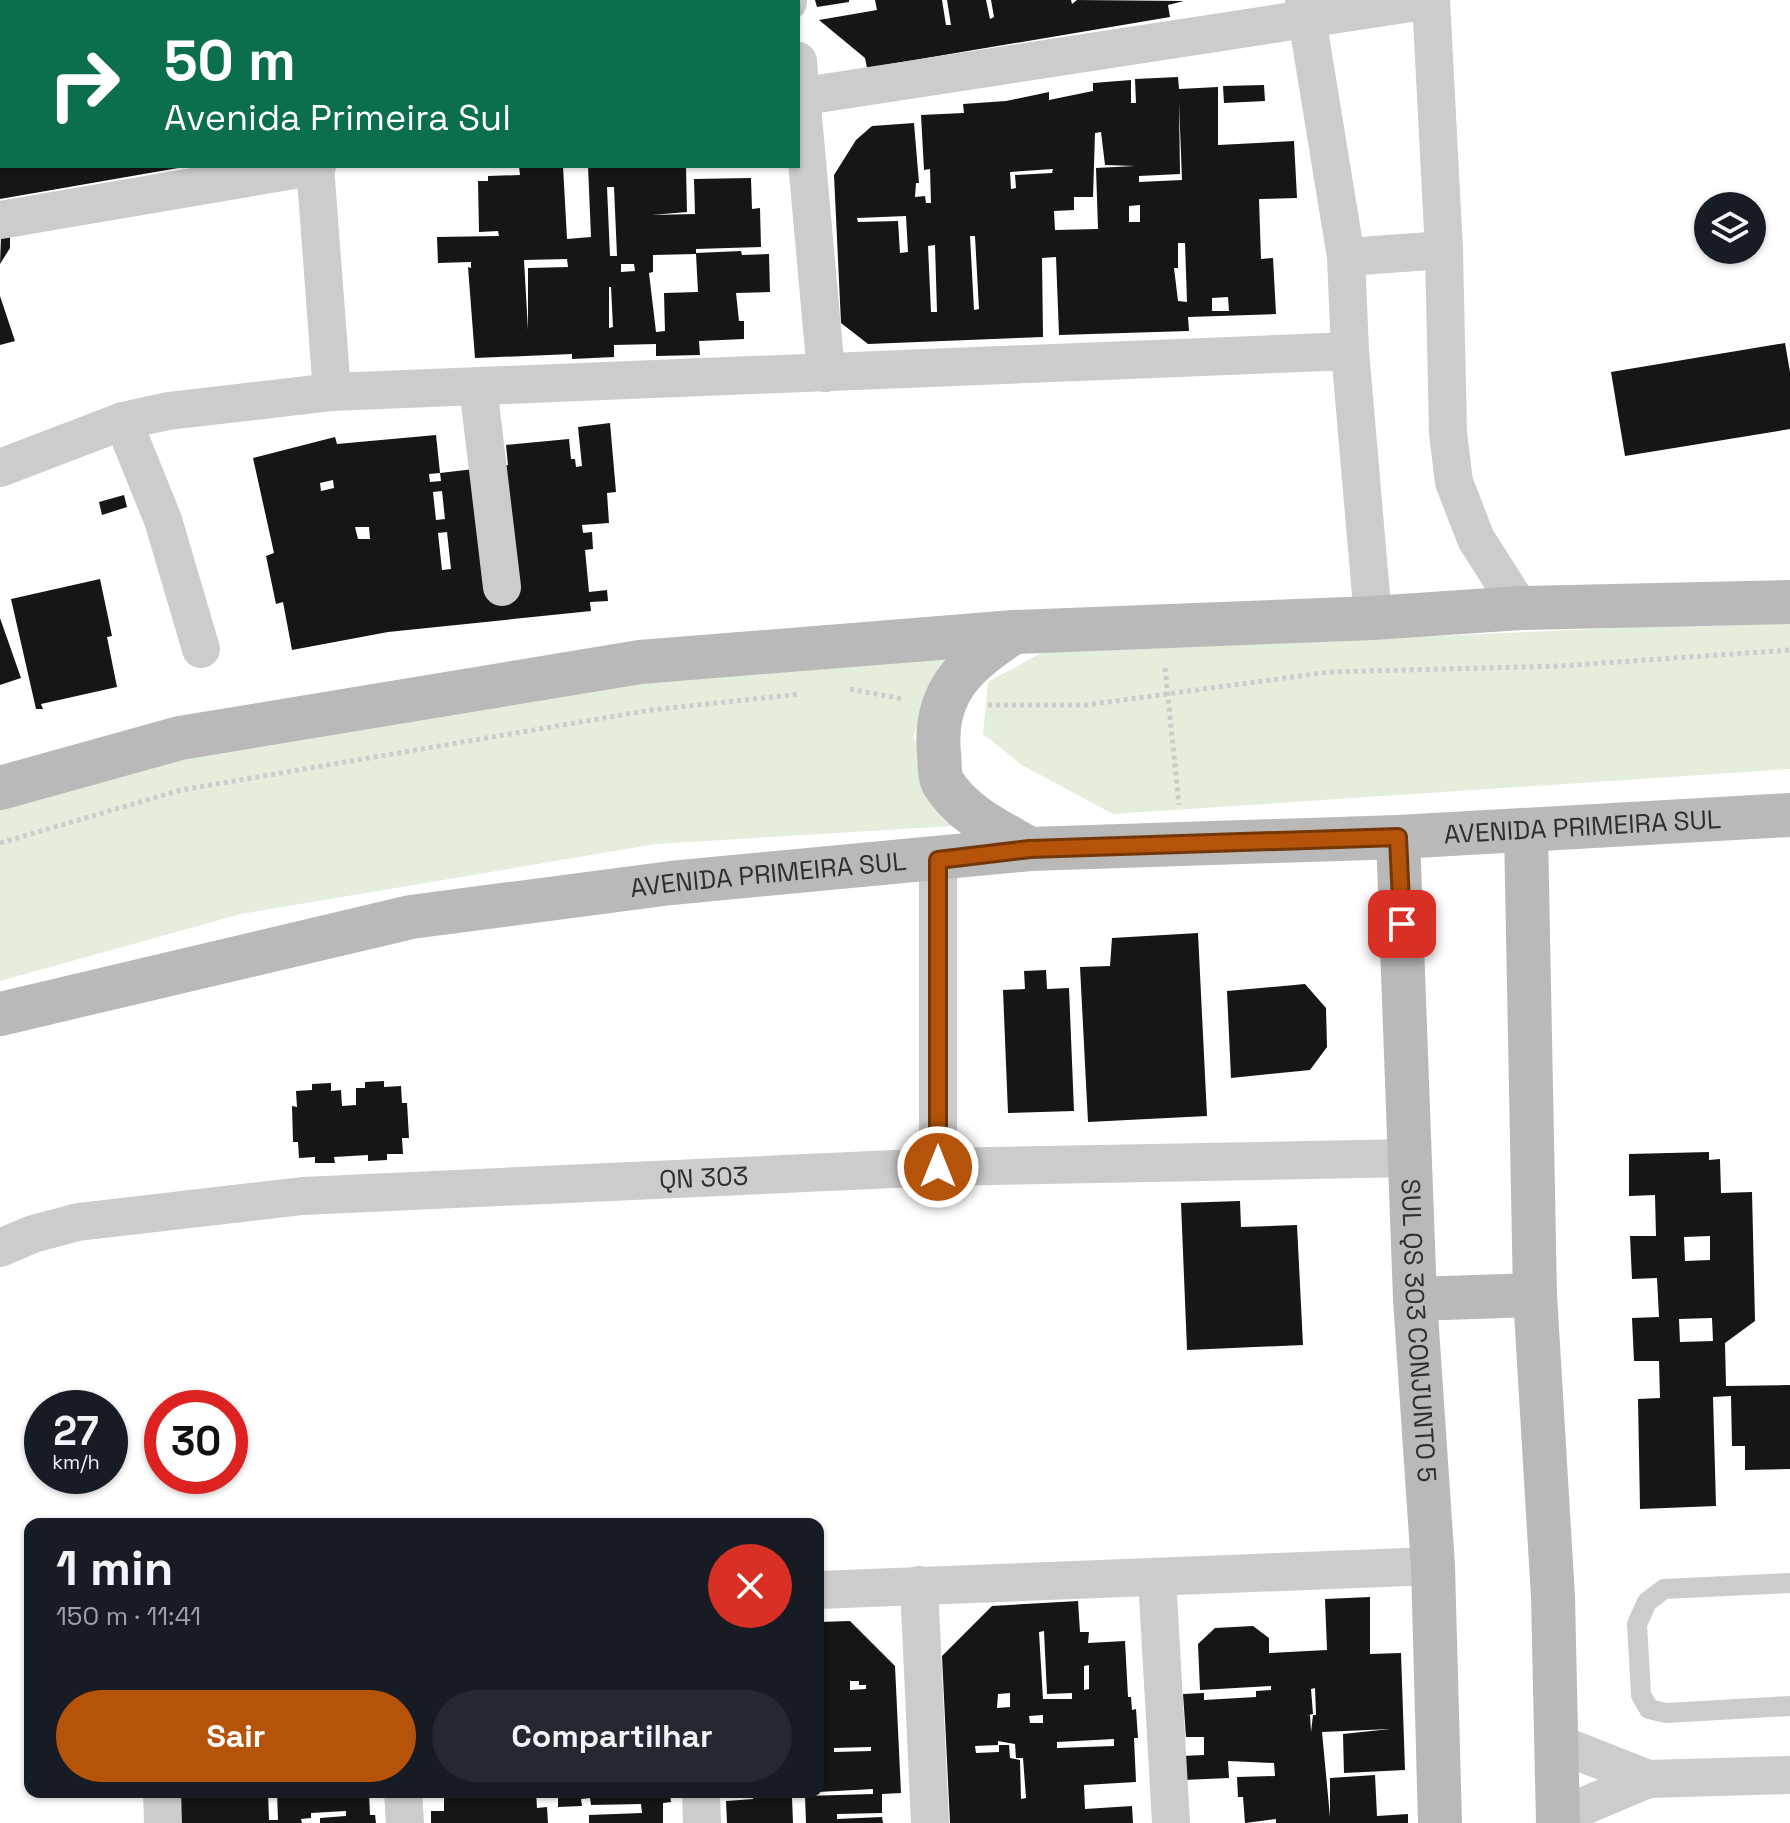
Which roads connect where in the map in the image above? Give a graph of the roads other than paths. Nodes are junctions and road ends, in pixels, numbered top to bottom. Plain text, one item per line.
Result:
1 (1430, 0) edge
2 (1306, 8) edge
3 (800, 85) edge
4 (304, 168) edge
5 (316, 168) edge
6 (0, 220) edge
7 (1444, 250) junction
8 (1346, 257) junction
9 (1350, 351) junction
10 (826, 373) junction
11 (478, 386) junction
12 (332, 392) junction
13 (123, 421) junction
14 (0, 468) edge
15 (502, 587) dead end
16 (1790, 602) edge
17 (1520, 608) junction
18 (1373, 618) junction
19 (1014, 632) junction
20 (201, 649) dead end
21 (0, 788) edge
22 (1790, 815) edge
23 (1526, 831) junction
24 (1398, 837) junction
25 (1030, 849) junction
26 (938, 860) junction
27 (0, 1014) edge
28 (1412, 1158) junction
29 (938, 1167) junction
30 (0, 1248) edge
31 (1535, 1295) junction
32 (1415, 1299) junction
33 (1433, 1566) junction
34 (1157, 1578) junction
35 (1790, 1583) edge
36 (919, 1585) junction
37 (824, 1590) edge
38 (1790, 1706) edge
39 (1554, 1742) junction
40 (1790, 1775) edge
41 (1648, 1779) junction
42 (162, 1798) edge
43 (403, 1798) edge
44 (701, 1798) edge
45 (1558, 1820) edge
46 (163, 1823) edge
47 (405, 1823) edge
48 (702, 1823) edge
49 (930, 1823) edge
50 (1171, 1823) edge
51 (1440, 1823) edge

1 - 2 street
1 - 7 street
2 - 3 street
2 - 8 street
3 - 10 street
4 - 6 street
5 - 12 street
7 - 8 street
7 - 17 street
8 - 9 street
9 - 10 street
9 - 18 street
10 - 11 street
11 - 12 street
11 - 15 street
12 - 13 street
13 - 14 street
13 - 20 street
16 - 17 main road
17 - 18 main road
18 - 19 main road
19 - 21 main road
19 - 25 main road
22 - 23 main road, AVENIDA PRIMEIRA SUL
23 - 24 main road, AVENIDA PRIMEIRA SUL
23 - 31 main road
24 - 25 main road, AVENIDA PRIMEIRA SUL
24 - 28 main road, SUL QS 303 CONJUNTO 5
25 - 26 main road, AVENIDA PRIMEIRA SUL
26 - 27 main road, AVENIDA PRIMEIRA SUL
26 - 29 street
28 - 29 street, QN 303
28 - 32 main road, SUL QS 303 CONJUNTO 5
29 - 30 street, QN 303
31 - 32 main road
31 - 39 main road
32 - 33 main road, SUL QS 303 CONJUNTO 5
33 - 34 street
33 - 51 main road, SUL QS 303 CONJUNTO 5
34 - 36 street
34 - 50 street
35 - 38 lane
36 - 37 street
36 - 49 street
39 - 41 street
39 - 45 main road
40 - 41 street
41 - 45 street
42 - 46 street
43 - 47 street
44 - 48 street

